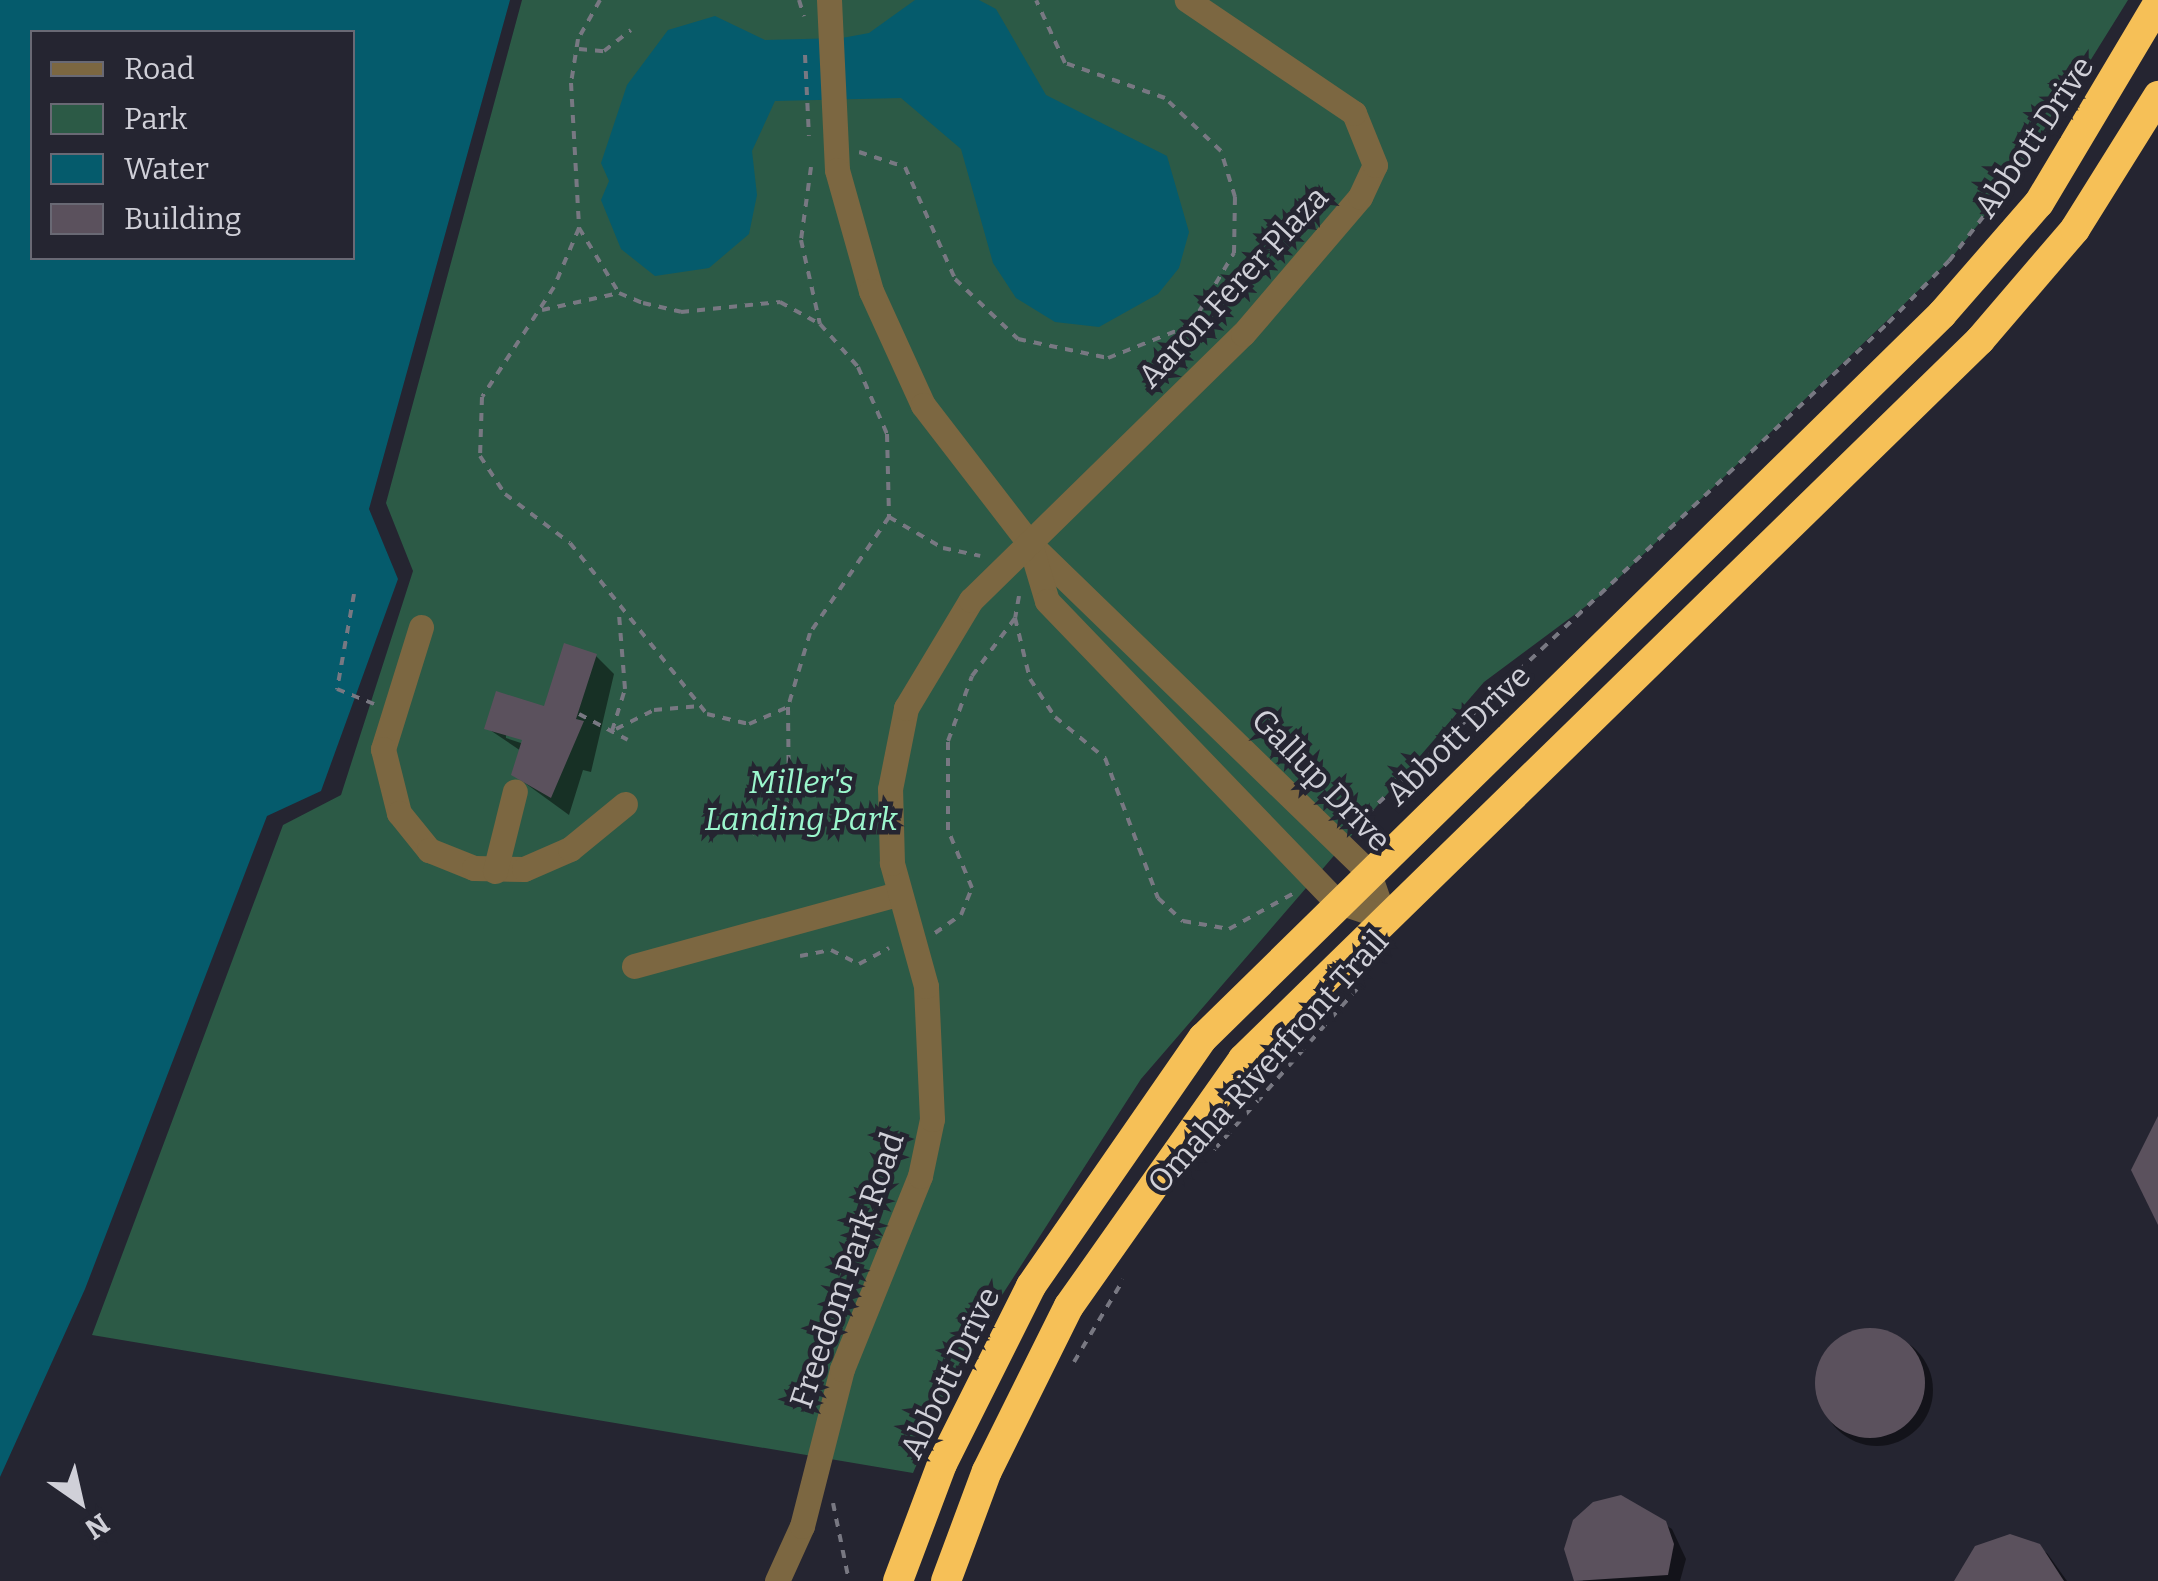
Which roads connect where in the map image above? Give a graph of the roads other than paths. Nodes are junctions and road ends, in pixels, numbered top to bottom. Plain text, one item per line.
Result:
1 (1188, 0) edge
2 (2158, 3) edge
3 (820, 17) edge
4 (2158, 96) edge
5 (1030, 544) junction
6 (421, 627) dead end
7 (516, 791) dead end
8 (625, 804) dead end
9 (496, 871) junction
10 (1368, 871) junction
11 (898, 894) junction
12 (1336, 902) junction
13 (1384, 917) junction
14 (634, 966) dead end
15 (778, 1581) edge
16 (898, 1581) edge
17 (946, 1581) edge

1 - 5 street, Aaron Ferer Plaza
2 - 10 highway, Abbott Drive
3 - 5 street, Gallup Drive
4 - 13 highway
5 - 10 street, Gallup Drive
5 - 11 street, Freedom Park Road
5 - 12 street, Gallup Drive
6 - 9 street
7 - 9 street
8 - 9 street
10 - 12 highway, Abbott Drive
10 - 13 street, Gallup Drive
11 - 14 street
11 - 15 street, Freedom Park Road
12 - 13 street, Gallup Drive
12 - 16 highway, Abbott Drive
13 - 17 highway

